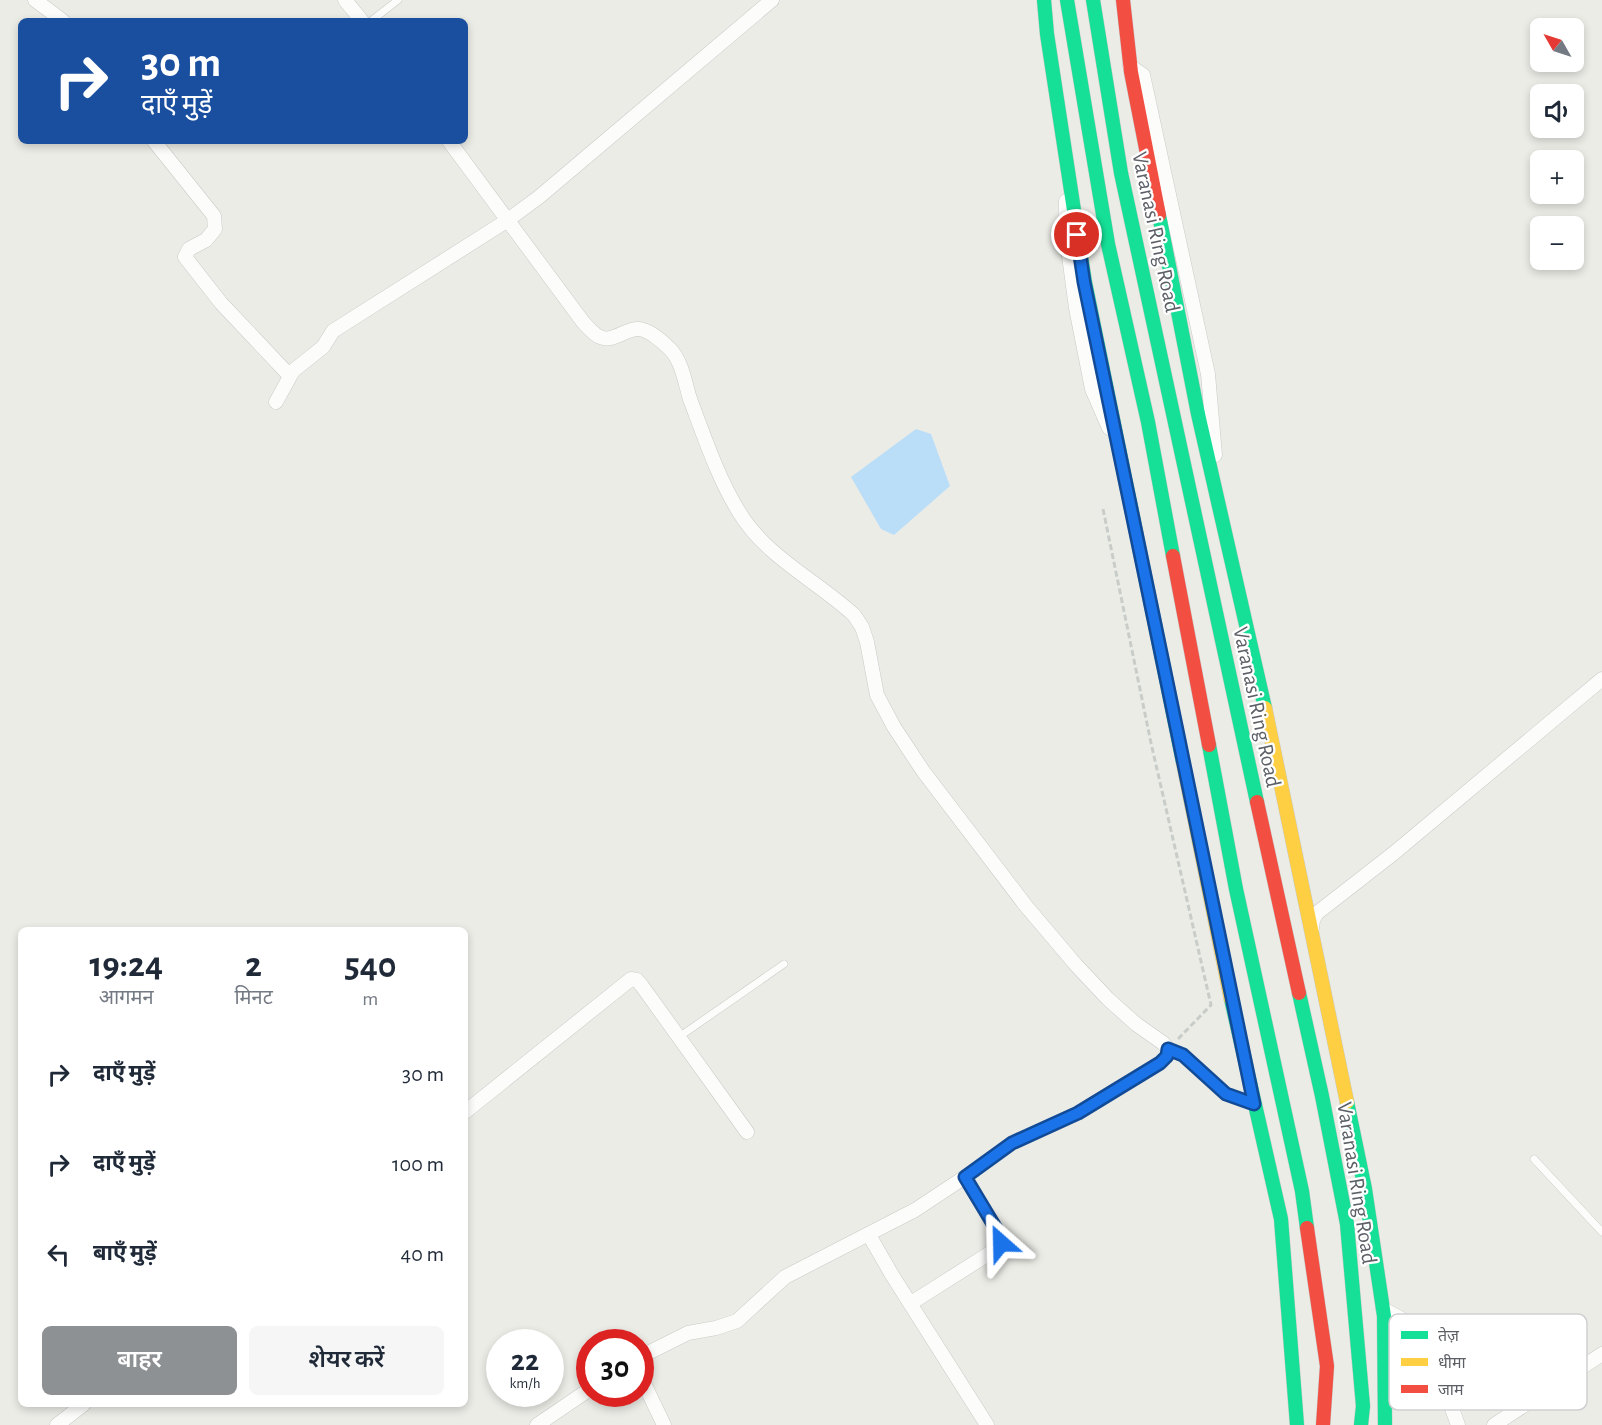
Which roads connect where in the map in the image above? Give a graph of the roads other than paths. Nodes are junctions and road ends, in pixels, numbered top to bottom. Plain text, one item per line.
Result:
1 (35, 0) edge
2 (345, 0) edge
3 (398, 0) edge
4 (772, 0) edge
5 (1044, 0) edge
6 (1067, 0) edge
7 (1093, 0) edge
8 (1124, 0) edge
9 (59, 18) edge
10 (360, 18) edge
11 (375, 18) edge
12 (156, 144) edge
13 (451, 144) edge
14 (508, 220) junction
15 (289, 375) junction
16 (276, 402) dead end
17 (1602, 679) edge
18 (1312, 928) junction
19 (784, 964) dead end
20 (679, 1037) junction
21 (1168, 1049) junction
22 (1254, 1104) junction
23 (468, 1110) edge
24 (747, 1132) dead end
25 (1534, 1160) dead end
26 (965, 1177) junction
27 (1602, 1232) edge
28 (869, 1235) junction
29 (910, 1303) junction
30 (1383, 1309) junction
31 (1392, 1314) edge
32 (654, 1350) edge
33 (1602, 1354) edge
34 (1587, 1364) edge
35 (576, 1399) edge
36 (654, 1404) edge
37 (80, 1407) edge
38 (1452, 1410) edge
39 (1517, 1410) edge
40 (57, 1425) edge
41 (537, 1425) edge
42 (664, 1425) edge
43 (987, 1425) edge
44 (1297, 1425) edge
45 (1323, 1425) edge
46 (1361, 1425) edge
47 (1386, 1425) edge
48 (1458, 1425) edge
49 (1494, 1425) edge

1 - 9 street
2 - 10 street
3 - 11 lane
4 - 14 street
5 - 22 main road
6 - 45 main road
7 - 46 main road, Varanasi Ring Road
8 - 18 main road
12 - 15 street
13 - 14 street
14 - 15 street
14 - 21 street
15 - 16 street
17 - 18 street
18 - 30 main road
19 - 20 lane
20 - 23 street
20 - 24 street
21 - 22 street
21 - 26 street
22 - 44 main road
25 - 27 lane
26 - 28 street
26 - 29 street
28 - 29 street
28 - 32 street
29 - 43 street
30 - 31 street
30 - 47 main road
33 - 34 street
35 - 41 street
36 - 42 street
37 - 40 street
38 - 48 street
39 - 49 street

